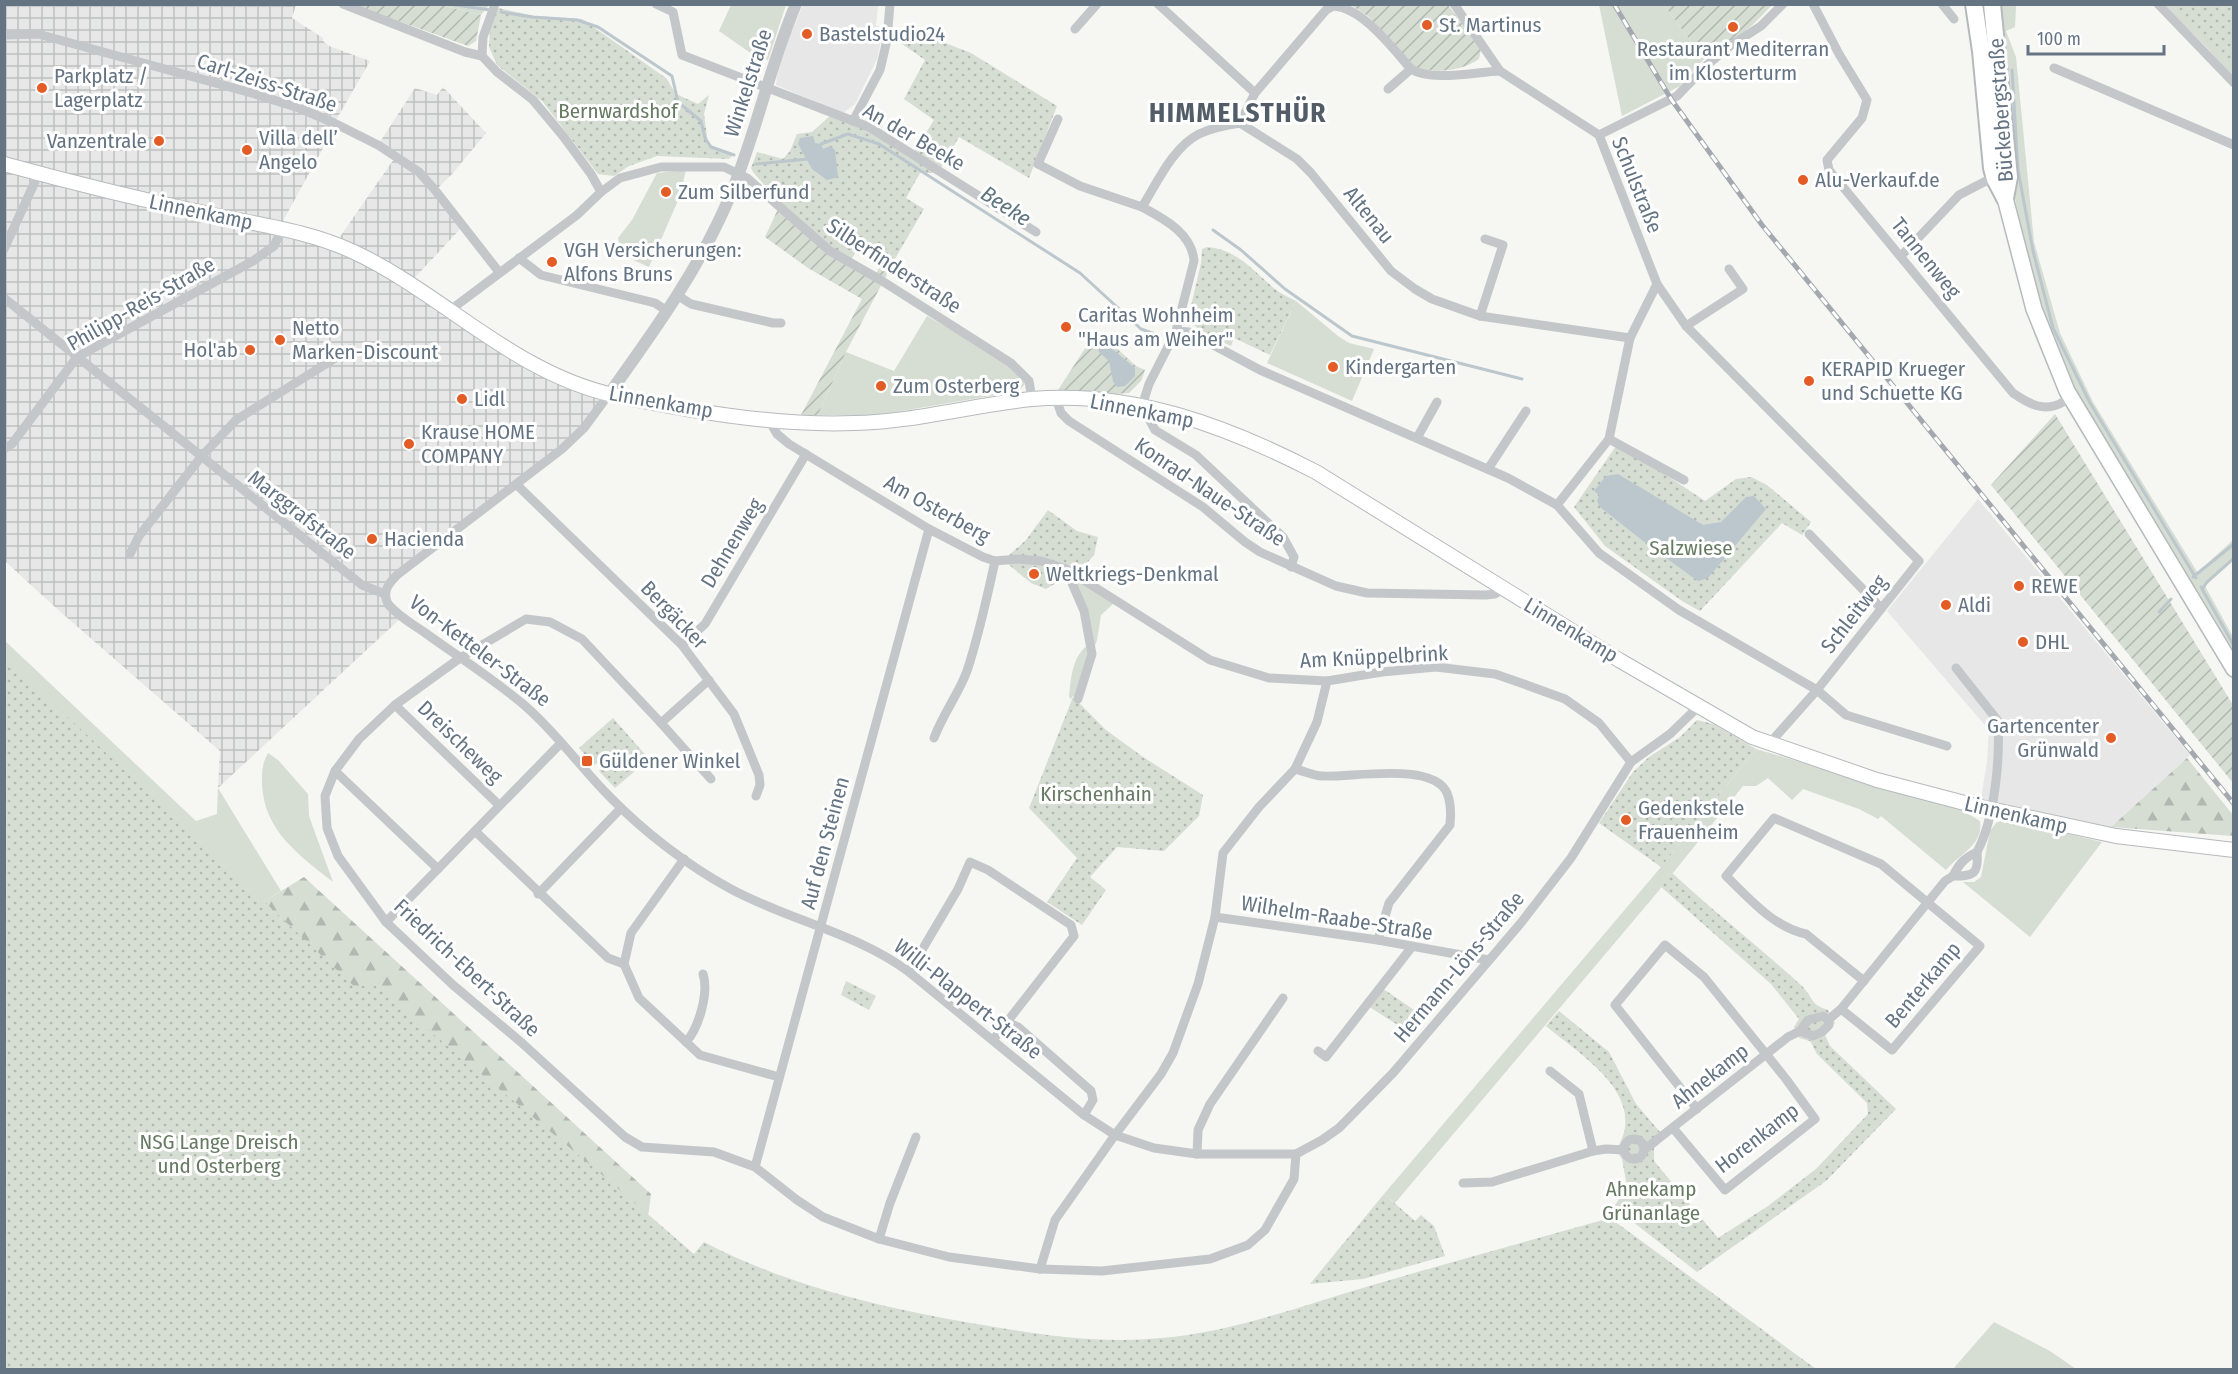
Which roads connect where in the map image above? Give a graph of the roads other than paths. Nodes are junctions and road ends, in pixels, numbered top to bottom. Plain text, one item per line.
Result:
1 (344, 4) edge
2 (495, 4) edge
3 (656, 4) edge
4 (796, 4) edge
5 (890, 4) edge
6 (1097, 4) edge
7 (1158, 4) edge
8 (1454, 4) edge
9 (1783, 4) edge
10 (1814, 4) edge
11 (1941, 4) edge
12 (1974, 4) edge
13 (1992, 4) edge
14 (2158, 4) edge
15 (1954, 19) dead end
16 (1075, 29) dead end
17 (4, 34) edge
18 (482, 56) junction
19 (2054, 68) dead end
20 (1411, 69) junction
21 (1500, 71) junction
22 (2234, 82) edge
23 (767, 89) junction
24 (1388, 89) dead end
25 (1255, 93) junction
26 (1058, 119) dead end
27 (854, 121) junction
28 (1240, 123) junction
29 (1599, 135) junction
30 (2234, 145) edge
31 (4, 164) edge
32 (39, 173) junction
33 (739, 174) junction
34 (1986, 181) dead end
35 (601, 192) junction
36 (2005, 198) junction
37 (1142, 207) junction
38 (282, 229) junction
39 (1036, 232) dead end
40 (1485, 239) dead end
41 (4, 249) edge
42 (1901, 256) junction
43 (519, 258) junction
44 (1729, 269) dead end
45 (499, 273) junction
46 (1658, 284) junction
47 (677, 295) junction
48 (4, 298) edge
49 (449, 311) junction
50 (668, 311) junction
51 (1480, 316) junction
52 (781, 324) dead end
53 (1686, 326) junction
54 (1176, 331) junction
55 (1630, 338) junction
56 (350, 349) dead end
57 (77, 357) junction
58 (609, 394) junction
59 (1056, 398) junction
60 (1032, 399) junction
61 (1437, 402) dead end
62 (2063, 402) dead end
63 (1142, 406) junction
64 (1526, 411) dead end
65 (769, 420) junction
66 (1417, 438) junction
67 (1609, 439) junction
68 (4, 449) edge
69 (806, 454) junction
70 (201, 457) junction
71 (1488, 469) junction
72 (1683, 480) dead end
73 (517, 485) junction
74 (1557, 506) junction
75 (929, 529) junction
76 (1809, 534) dead end
77 (130, 554) dead end
78 (995, 561) junction
79 (1919, 561) joint
80 (1291, 567) junction
81 (1066, 569) junction
82 (1503, 589) junction
83 (385, 594) junction
84 (1881, 608) junction
85 (682, 645) junction
86 (460, 658) junction
87 (1956, 668) dead end
88 (2234, 669) edge
89 (709, 680) junction
90 (1327, 681) junction
91 (1817, 690) junction
92 (1078, 699) dead end
93 (395, 705) junction
94 (1699, 706) junction
95 (661, 723) junction
96 (934, 738) dead end
97 (561, 743) junction
98 (1769, 744) junction
99 (1947, 746) dead end
100 (1631, 762) junction
101 (1295, 769) junction
102 (335, 771) junction
103 (711, 779) dead end
104 (756, 796) dead end
105 (499, 805) junction
106 (621, 808) junction
107 (1991, 810) junction
108 (474, 831) junction
109 (2234, 850) edge
110 (1977, 852) junction
111 (684, 859) junction
112 (438, 869) junction
113 (1953, 876) junction
114 (538, 894) junction
115 (1928, 902) junction
116 (1215, 917) junction
117 (386, 922) junction
118 (821, 927) junction
119 (1378, 940) junction
120 (1411, 948) junction
121 (1489, 960) junction
122 (624, 964) junction
123 (909, 972) junction
124 (703, 974) dead end
125 (1864, 981) junction
126 (1283, 998) dead end
127 (1841, 1008) junction
128 (1828, 1020) junction
129 (1006, 1022) junction
130 (1800, 1031) junction
131 (993, 1040) junction
132 (686, 1042) junction
133 (1318, 1051) dead end
134 (1766, 1055) junction
135 (1550, 1071) dead end
136 (779, 1077) junction
137 (1697, 1109) junction
138 (1084, 1115) junction
139 (1673, 1128) junction
140 (1114, 1135) junction
141 (916, 1137) dead end
142 (1593, 1151) junction
143 (1197, 1154) junction
144 (1296, 1154) junction
145 (754, 1167) junction
146 (1462, 1183) dead end
147 (879, 1239) junction
148 (1041, 1269) junction

1 - 18 street
2 - 18 street
3 - 23 street, An der Beeke
4 - 23 street, Winkelstraße
5 - 27 street
6 - 16 street
7 - 25 street
8 - 21 street, Schulstraße
9 - 29 street
10 - 42 street, Tannenweg
11 - 15 street
12 - 36 highway, Bückebergstraße
13 - 36 highway, Bückebergstraße
14 - 22 street
17 - 45 street, Carl-Zeiss-Straße
18 - 35 street
19 - 30 street
20 - 21 street
20 - 24 street
20 - 25 street
21 - 29 street, Schulstraße
23 - 27 street, An der Beeke
23 - 33 street, Winkelstraße
25 - 28 street
26 - 37 street
27 - 39 street, An der Beeke
28 - 37 street
28 - 51 street, Altenau
29 - 46 street, Schulstraße
31 - 32 main road, Linnenkamp
32 - 38 main road, Linnenkamp
32 - 41 street
33 - 35 street, Silberfinderstraße
33 - 47 street, Von-Ketteler-Straße
33 - 60 street, Silberfinderstraße
34 - 42 street
35 - 43 street, Silberfinderstraße
36 - 88 main road
37 - 54 street
38 - 49 main road, Linnenkamp
38 - 57 street, Philipp-Reis-Straße
40 - 51 street
42 - 62 street, Tannenweg
43 - 45 street, Silberfinderstraße
43 - 50 street
44 - 53 street
45 - 49 street, Silberfinderstraße
46 - 53 street, Schulstraße
46 - 55 street
47 - 50 street, Von-Ketteler-Straße
47 - 52 street
48 - 57 street, Marggrafstraße
49 - 58 main road, Linnenkamp
50 - 58 street, Von-Ketteler-Straße
51 - 55 street, Altenau
53 - 79 street, Schulstraße
54 - 63 street
54 - 66 street
55 - 67 street
56 - 70 street
57 - 68 street, Philipp-Reis-Straße
57 - 70 street, Marggrafstraße
58 - 65 main road, Linnenkamp
58 - 73 street, Von-Ketteler-Straße
59 - 60 main road, Linnenkamp
59 - 63 main road, Linnenkamp
59 - 80 street, Konrad-Naue-Straße
60 - 65 main road, Linnenkamp
61 - 66 street
63 - 80 street
63 - 82 main road, Linnenkamp
64 - 71 street
65 - 69 street, Am Osterberg
66 - 71 street
67 - 72 street
67 - 74 street
69 - 75 street, Am Osterberg
69 - 85 street, Dehnenweg
70 - 77 street
70 - 83 street, Marggrafstraße
71 - 74 street
73 - 83 street, Von-Ketteler-Straße
73 - 85 street, Bergäcker
74 - 91 street
75 - 78 street, Am Osterberg
75 - 118 street, Auf den Steinen
76 - 84 street
78 - 81 street, Am Knüppelbrink
78 - 96 street, Am Osterberg
79 - 84 street, Schleitweg
80 - 82 street, Konrad-Naue-Straße
81 - 90 street, Am Knüppelbrink
81 - 92 street
82 - 94 main road, Linnenkamp
83 - 86 street, Von-Ketteler-Straße
84 - 91 street, Schleitweg
85 - 89 street, Bergäcker
86 - 93 street, Friedrich-Ebert-Straße
86 - 95 street, Friedrich-Ebert-Straße
86 - 97 street, Von-Ketteler-Straße
87 - 107 street
89 - 95 street
89 - 104 street, Bergäcker
90 - 100 street, Am Knüppelbrink
90 - 101 street
91 - 98 street, Schleitweg
91 - 99 street
93 - 102 street, Friedrich-Ebert-Straße
93 - 105 street, Dreischeweg
94 - 98 main road, Linnenkamp
94 - 100 street, Hermann-Löns-Straße
95 - 103 street, Friedrich-Ebert-Straße
97 - 105 street, Dreischeweg
97 - 106 street, Von-Ketteler-Straße
98 - 107 main road, Linnenkamp
100 - 121 street, Hermann-Löns-Straße
101 - 116 street
101 - 119 street
102 - 112 street
102 - 117 street, Friedrich-Ebert-Straße
105 - 108 street, Dreischeweg
106 - 111 street, Von-Ketteler-Straße
106 - 114 street
107 - 109 main road, Linnenkamp
107 - 110 street
108 - 112 street, Dreischeweg
108 - 114 street
110 - 113 street, Ahnekamp
110 - 113 street, Ahnekamp
111 - 118 street, Von-Ketteler-Straße
111 - 122 street
112 - 117 street, Dreischeweg
113 - 115 street, Ahnekamp
114 - 122 street
115 - 125 street, Ahnekamp
115 - 125 street
115 - 127 street, Benterkamp
116 - 119 street, Wilhelm-Raabe-Straße
116 - 140 street
117 - 145 street, Friedrich-Ebert-Straße
118 - 123 street, Willi-Plappert-Straße
118 - 136 street, Auf den Steinen
119 - 120 street, Wilhelm-Raabe-Straße
120 - 121 street, Wilhelm-Raabe-Straße
120 - 133 street
121 - 144 street, Hermann-Löns-Straße
122 - 132 street
123 - 129 street
123 - 131 street, Willi-Plappert-Straße
124 - 132 street
125 - 127 street, Ahnekamp
126 - 143 street
127 - 128 street, Ahnekamp
128 - 130 street, Ahnekamp
128 - 130 street, Ahnekamp
129 - 131 street
129 - 138 street, Willi-Plappert-Straße
130 - 134 street, Ahnekamp
131 - 138 street, Willi-Plappert-Straße
132 - 136 street
134 - 137 street, Ahnekamp
134 - 137 street
134 - 139 street, Horenkamp
135 - 142 street
136 - 145 street, Auf den Steinen
137 - 139 street, Ahnekamp
138 - 140 street, Willi-Plappert-Straße
139 - 142 street, Ahnekamp
140 - 143 street, Willi-Plappert-Straße
140 - 148 street
141 - 147 street
142 - 146 street, Ahnekamp
143 - 144 street, Willi-Plappert-Straße
144 - 148 street, Friedrich-Ebert-Straße
145 - 147 street, Friedrich-Ebert-Straße
147 - 148 street, Friedrich-Ebert-Straße

